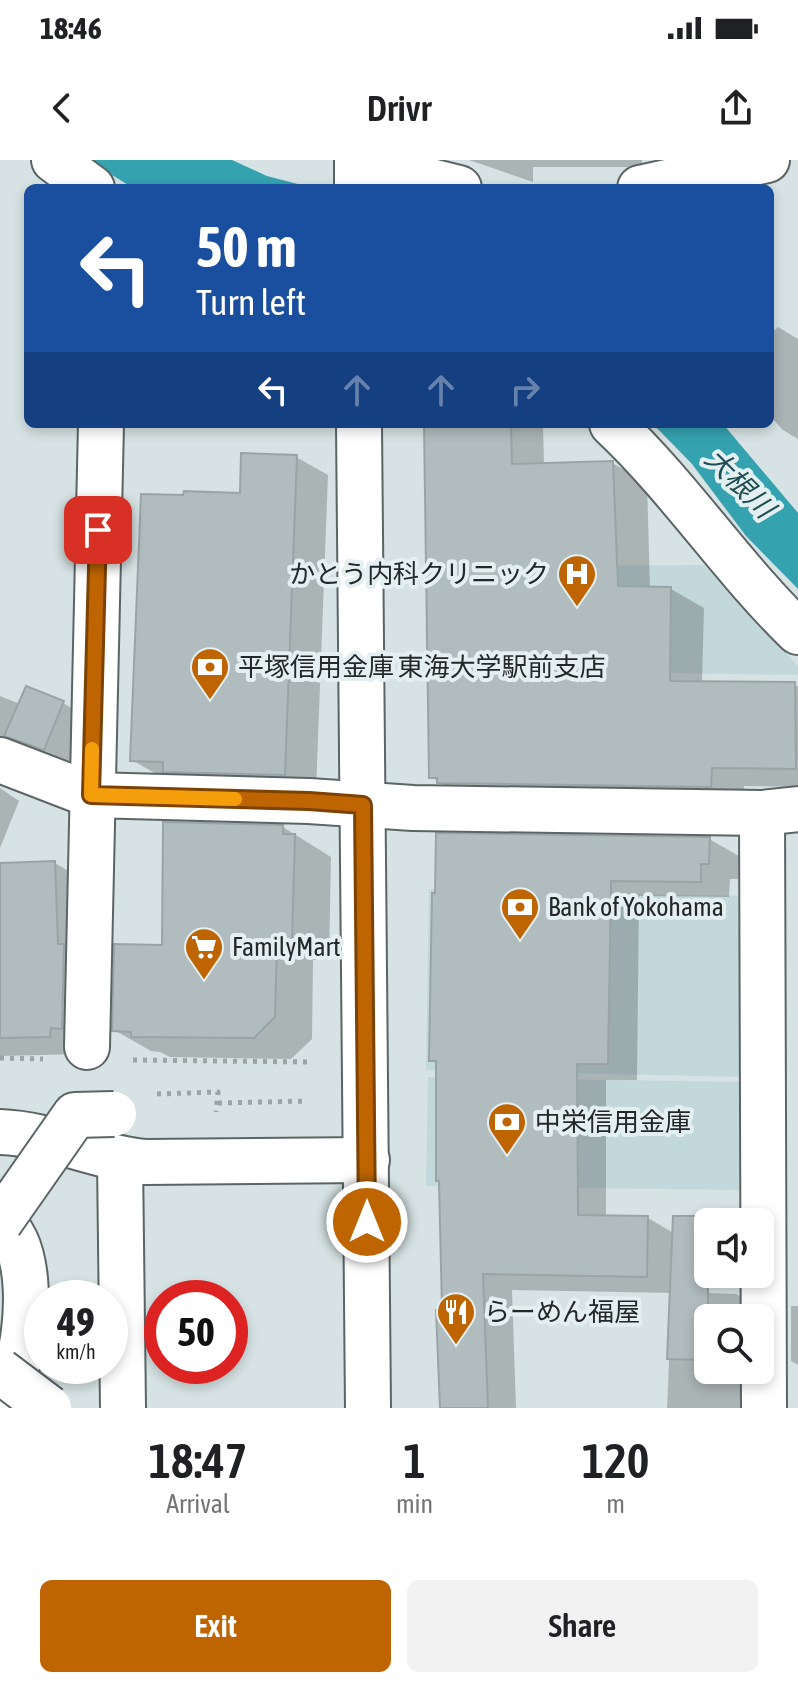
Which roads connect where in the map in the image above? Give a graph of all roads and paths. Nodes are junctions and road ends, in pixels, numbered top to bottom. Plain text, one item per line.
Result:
1 (54, 160) edge
2 (767, 160) edge
3 (357, 173) edge
4 (87, 184) edge
5 (432, 184) edge
6 (658, 184) edge
7 (101, 428) edge
8 (359, 428) edge
9 (616, 428) edge
10 (798, 632) edge
11 (0, 760) edge
12 (91, 795) junction
13 (363, 805) junction
14 (780, 811) edge
15 (85, 1055) junction
16 (0, 1058) edge
17 (308, 1062) dead end
18 (218, 1092) dead end
19 (308, 1101) dead end
20 (218, 1103) junction
21 (88, 1108) dead end
22 (218, 1112) dead end
23 (0, 1132) edge
24 (120, 1160) junction
25 (367, 1160) junction
26 (0, 1222) edge
27 (0, 1371) edge
28 (0, 1400) edge
29 (49, 1408) edge
30 (123, 1408) edge
31 (368, 1408) edge
32 (764, 1408) edge

1 - 4 street
2 - 6 street
3 - 5 street
7 - 12 street
8 - 13 street
9 - 10 street
11 - 12 street
12 - 13 street
12 - 15 street
13 - 14 street
13 - 25 street
14 - 32 street
15 - 16 path
15 - 17 path
18 - 20 path
19 - 20 path
20 - 22 path
21 - 26 street, bridge
23 - 24 street
24 - 25 street
24 - 30 street
25 - 31 street
26 - 28 street
27 - 29 street, bridge

